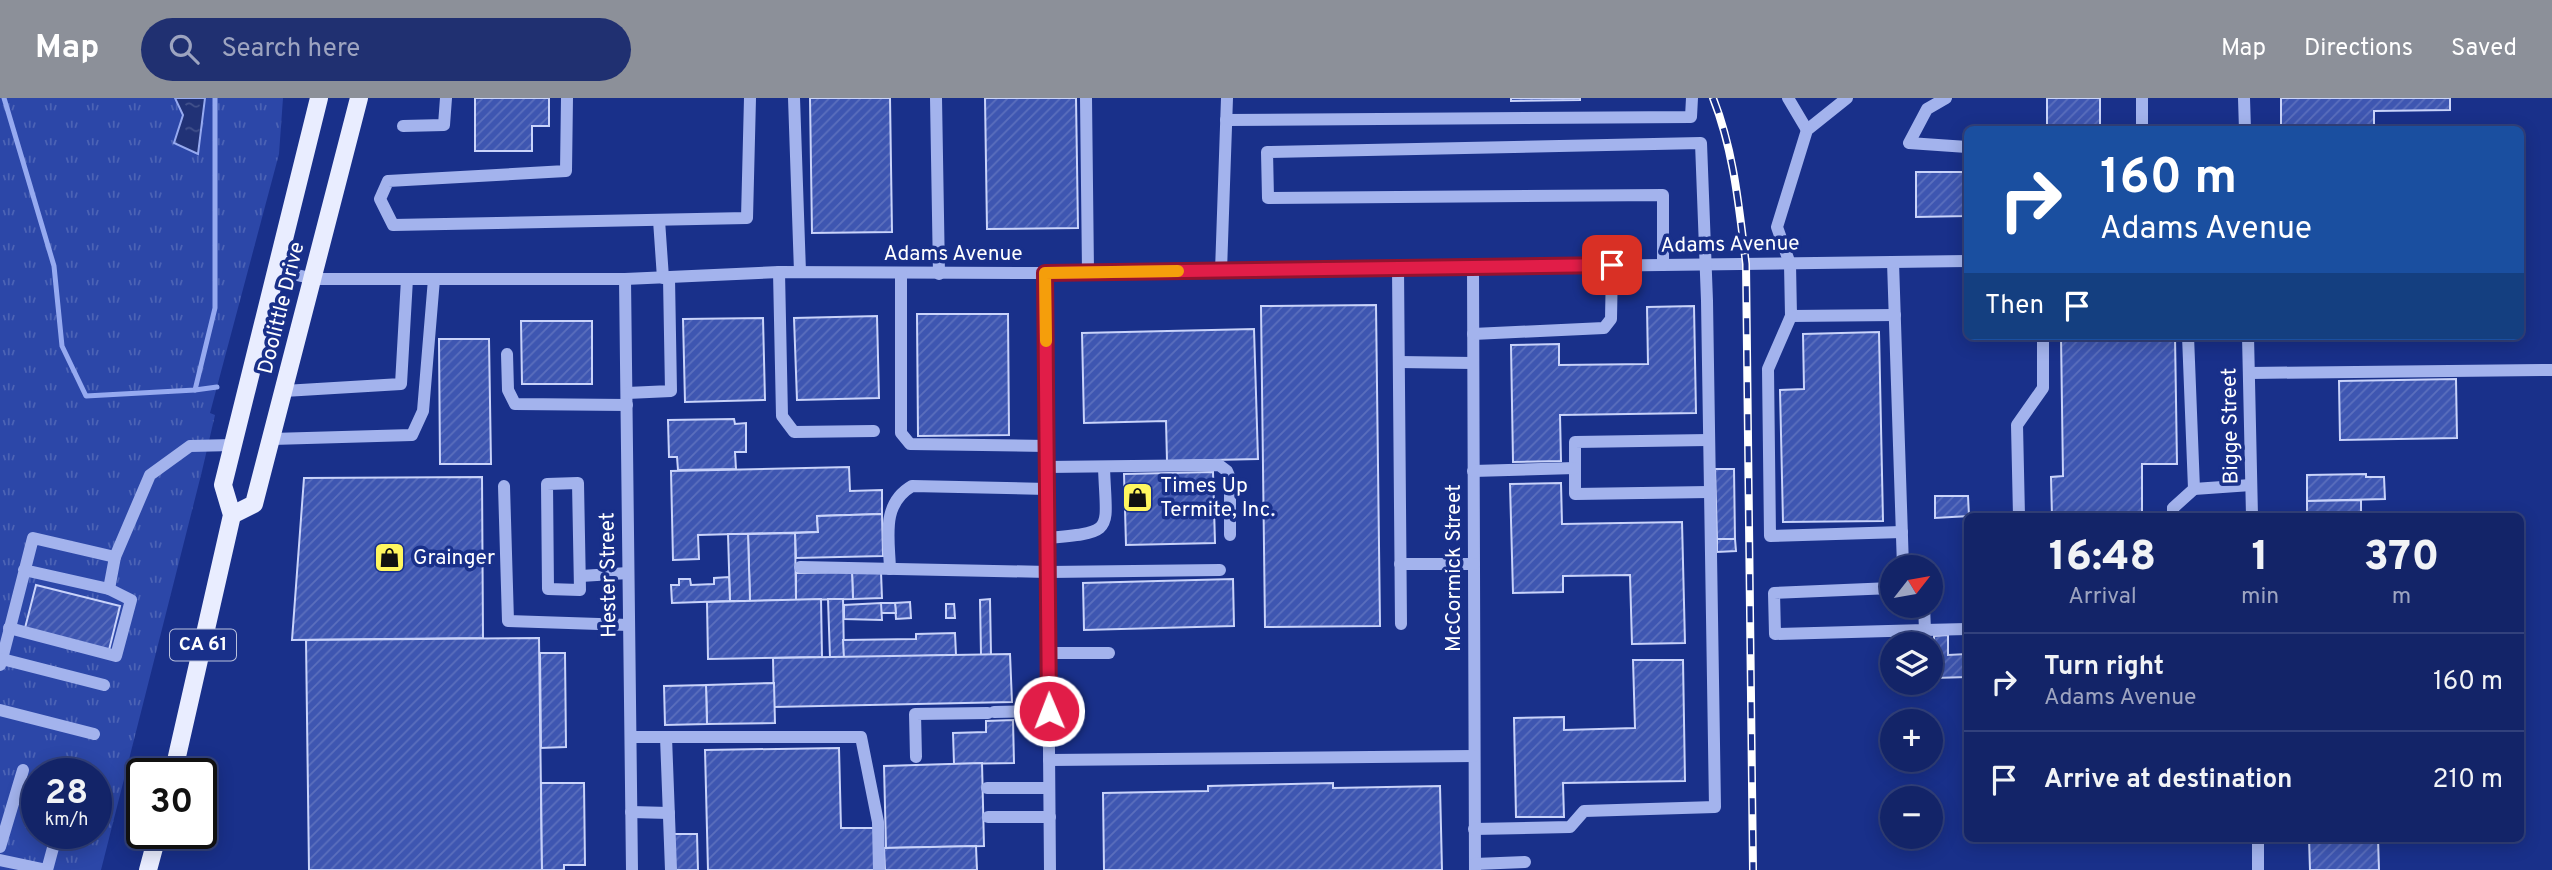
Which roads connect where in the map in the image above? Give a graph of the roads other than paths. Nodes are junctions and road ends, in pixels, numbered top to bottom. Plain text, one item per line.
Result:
1 (319, 98) edge
2 (359, 98) edge
3 (446, 98) edge
4 (566, 98) edge
5 (750, 98) edge
6 (794, 98) edge
7 (936, 98) edge
8 (1086, 98) edge
9 (1227, 98) edge
10 (1692, 98) edge
11 (1788, 98) edge
12 (1847, 98) edge
13 (1946, 98) edge
14 (2142, 98) edge
15 (2244, 98) edge
16 (1226, 120) junction
17 (403, 126) dead end
18 (2142, 126) edge
19 (2245, 126) edge
20 (1807, 130) junction
21 (1964, 147) edge
22 (659, 220) junction
23 (1964, 261) edge
24 (1894, 262) junction
25 (1790, 264) junction
26 (1612, 265) junction
27 (1663, 265) junction
28 (1706, 265) junction
29 (1473, 267) junction
30 (1398, 268) junction
31 (276, 270) junction
32 (1221, 271) junction
33 (779, 272) junction
34 (800, 272) junction
35 (1088, 272) junction
36 (1045, 273) junction
37 (901, 274) junction
38 (939, 274) junction
39 (666, 278) junction
40 (314, 279) junction
41 (407, 279) junction
42 (434, 279) junction
43 (625, 279) junction
44 (1895, 315) junction
45 (1791, 316) junction
46 (1473, 334) junction
47 (2042, 340) edge
48 (2188, 340) edge
49 (2248, 340) edge
50 (507, 354) dead end
51 (1399, 362) junction
52 (1473, 363) junction
53 (2552, 370) edge
54 (2249, 373) junction
55 (284, 391) junction
56 (627, 399) junction
57 (874, 431) dead end
58 (272, 439) junction
59 (1708, 440) junction
60 (233, 444) junction
61 (1047, 446) junction
62 (1047, 467) junction
63 (1104, 467) junction
64 (1575, 468) junction
65 (1473, 471) junction
66 (2251, 485) junction
67 (504, 486) dead end
68 (1047, 489) junction
69 (2194, 489) junction
70 (1709, 492) junction
71 (2019, 513) edge
72 (2173, 513) edge
73 (2252, 513) edge
74 (232, 516) junction
75 (1902, 532) junction
76 (1230, 535) dead end
77 (1048, 538) junction
78 (1903, 555) edge
79 (116, 557) junction
80 (1401, 564) junction
81 (1474, 564) junction
82 (800, 566) dead end
83 (890, 569) junction
84 (24, 570) junction
85 (1220, 570) dead end
86 (1048, 572) junction
87 (628, 573) junction
88 (581, 576) junction
89 (109, 589) junction
90 (1880, 589) edge
91 (1924, 618) edge
92 (1401, 624) dead end
93 (629, 625) junction
94 (9, 628) junction
95 (1964, 629) edge
96 (1925, 630) junction
97 (1048, 653) junction
98 (1109, 653) dead end
99 (1, 662) edge
100 (104, 685) dead end
101 (0, 710) edge
102 (1049, 711) junction
103 (94, 734) dead end
104 (631, 737) junction
105 (666, 737) junction
106 (1474, 756) junction
107 (916, 757) dead end
108 (177, 758) edge
109 (1049, 760) junction
110 (21, 777) edge
111 (987, 788) dead end
112 (1049, 788) junction
113 (631, 812) junction
114 (669, 813) junction
115 (988, 817) dead end
116 (1050, 817) junction
117 (1474, 829) junction
118 (2258, 842) edge
119 (0, 847) edge
120 (53, 849) edge
121 (154, 849) edge
122 (0, 860) edge
123 (1525, 862) dead end
124 (1475, 867) edge
125 (148, 870) edge
126 (632, 870) edge
127 (671, 870) edge
128 (879, 870) edge
129 (1050, 870) edge
130 (2258, 870) edge

1 - 31 main road, Doolittle Drive / CA 61
2 - 40 main road, Doolittle Drive
3 - 17 street
4 - 22 street
5 - 22 street
6 - 34 street
7 - 38 street
8 - 35 street
9 - 16 street
10 - 16 street
11 - 20 street
12 - 20 street
13 - 21 street
14 - 18 street
15 - 19 street
16 - 32 street
20 - 25 street
22 - 39 street
23 - 24 street, Adams Avenue
24 - 25 street, Adams Avenue
24 - 44 street
25 - 28 street, Adams Avenue
25 - 45 street
26 - 27 street, Adams Avenue
26 - 29 street, Adams Avenue
26 - 46 street
27 - 28 street, Adams Avenue
27 - 28 street
28 - 59 street
29 - 30 street, Adams Avenue
29 - 46 street, McCormick Street
30 - 32 street, Adams Avenue
30 - 51 street
31 - 40 street, Adams Avenue
31 - 60 main road, Doolittle Drive / CA 61
32 - 35 street, Adams Avenue
33 - 34 street, Adams Avenue
33 - 39 street, Adams Avenue
33 - 57 street
34 - 37 street, Adams Avenue
35 - 36 street, Adams Avenue
36 - 38 street, Adams Avenue
36 - 61 street
37 - 38 street, Adams Avenue
37 - 61 street
39 - 43 street, Adams Avenue
39 - 56 street
40 - 41 street, Adams Avenue
40 - 55 main road, Doolittle Drive
41 - 42 street, Adams Avenue
41 - 55 street
42 - 43 street, Adams Avenue
42 - 58 street
43 - 56 street, Hester Street
44 - 45 street
44 - 75 street
45 - 75 street
46 - 52 street, McCormick Street
47 - 71 street
48 - 69 street
49 - 54 street, Bigge Street
50 - 56 street
51 - 52 street
51 - 80 street
52 - 65 street, McCormick Street
53 - 54 street
54 - 66 street, Bigge Street
55 - 58 main road, Doolittle Drive
56 - 87 street, Hester Street
58 - 74 main road, Doolittle Drive
59 - 64 street
59 - 70 street
60 - 74 main road, Doolittle Drive / CA 61
60 - 79 street
61 - 62 street
62 - 63 street
62 - 68 street
63 - 76 street
63 - 77 street
64 - 65 street
64 - 70 street
65 - 81 street, McCormick Street
66 - 69 street
66 - 73 street, Bigge Street
67 - 93 street
68 - 77 street
68 - 83 street
69 - 72 street
70 - 117 street
74 - 108 main road, Doolittle Drive / CA 61
75 - 78 street
77 - 86 street
79 - 84 street
79 - 89 street
80 - 81 street
80 - 92 street
81 - 106 street, McCormick Street
82 - 83 street
83 - 86 street
84 - 89 street
84 - 94 street
85 - 86 street
86 - 97 street
87 - 88 street
87 - 93 street, Hester Street
88 - 88 street
89 - 94 street
90 - 96 street
91 - 96 street
93 - 104 street, Hester Street
94 - 99 street
95 - 96 street
97 - 98 street
97 - 102 street
99 - 100 street
101 - 103 street
102 - 107 street
102 - 109 street
104 - 105 street
104 - 113 street, Hester Street
105 - 114 street
105 - 128 street
106 - 109 street
106 - 117 street, McCormick Street
109 - 112 street
110 - 119 street
111 - 112 street
112 - 116 street
113 - 114 street
113 - 126 street, Hester Street
114 - 127 street
115 - 116 street
116 - 129 street
117 - 124 street, McCormick Street
118 - 130 street
120 - 122 street
121 - 125 main road
123 - 124 street

